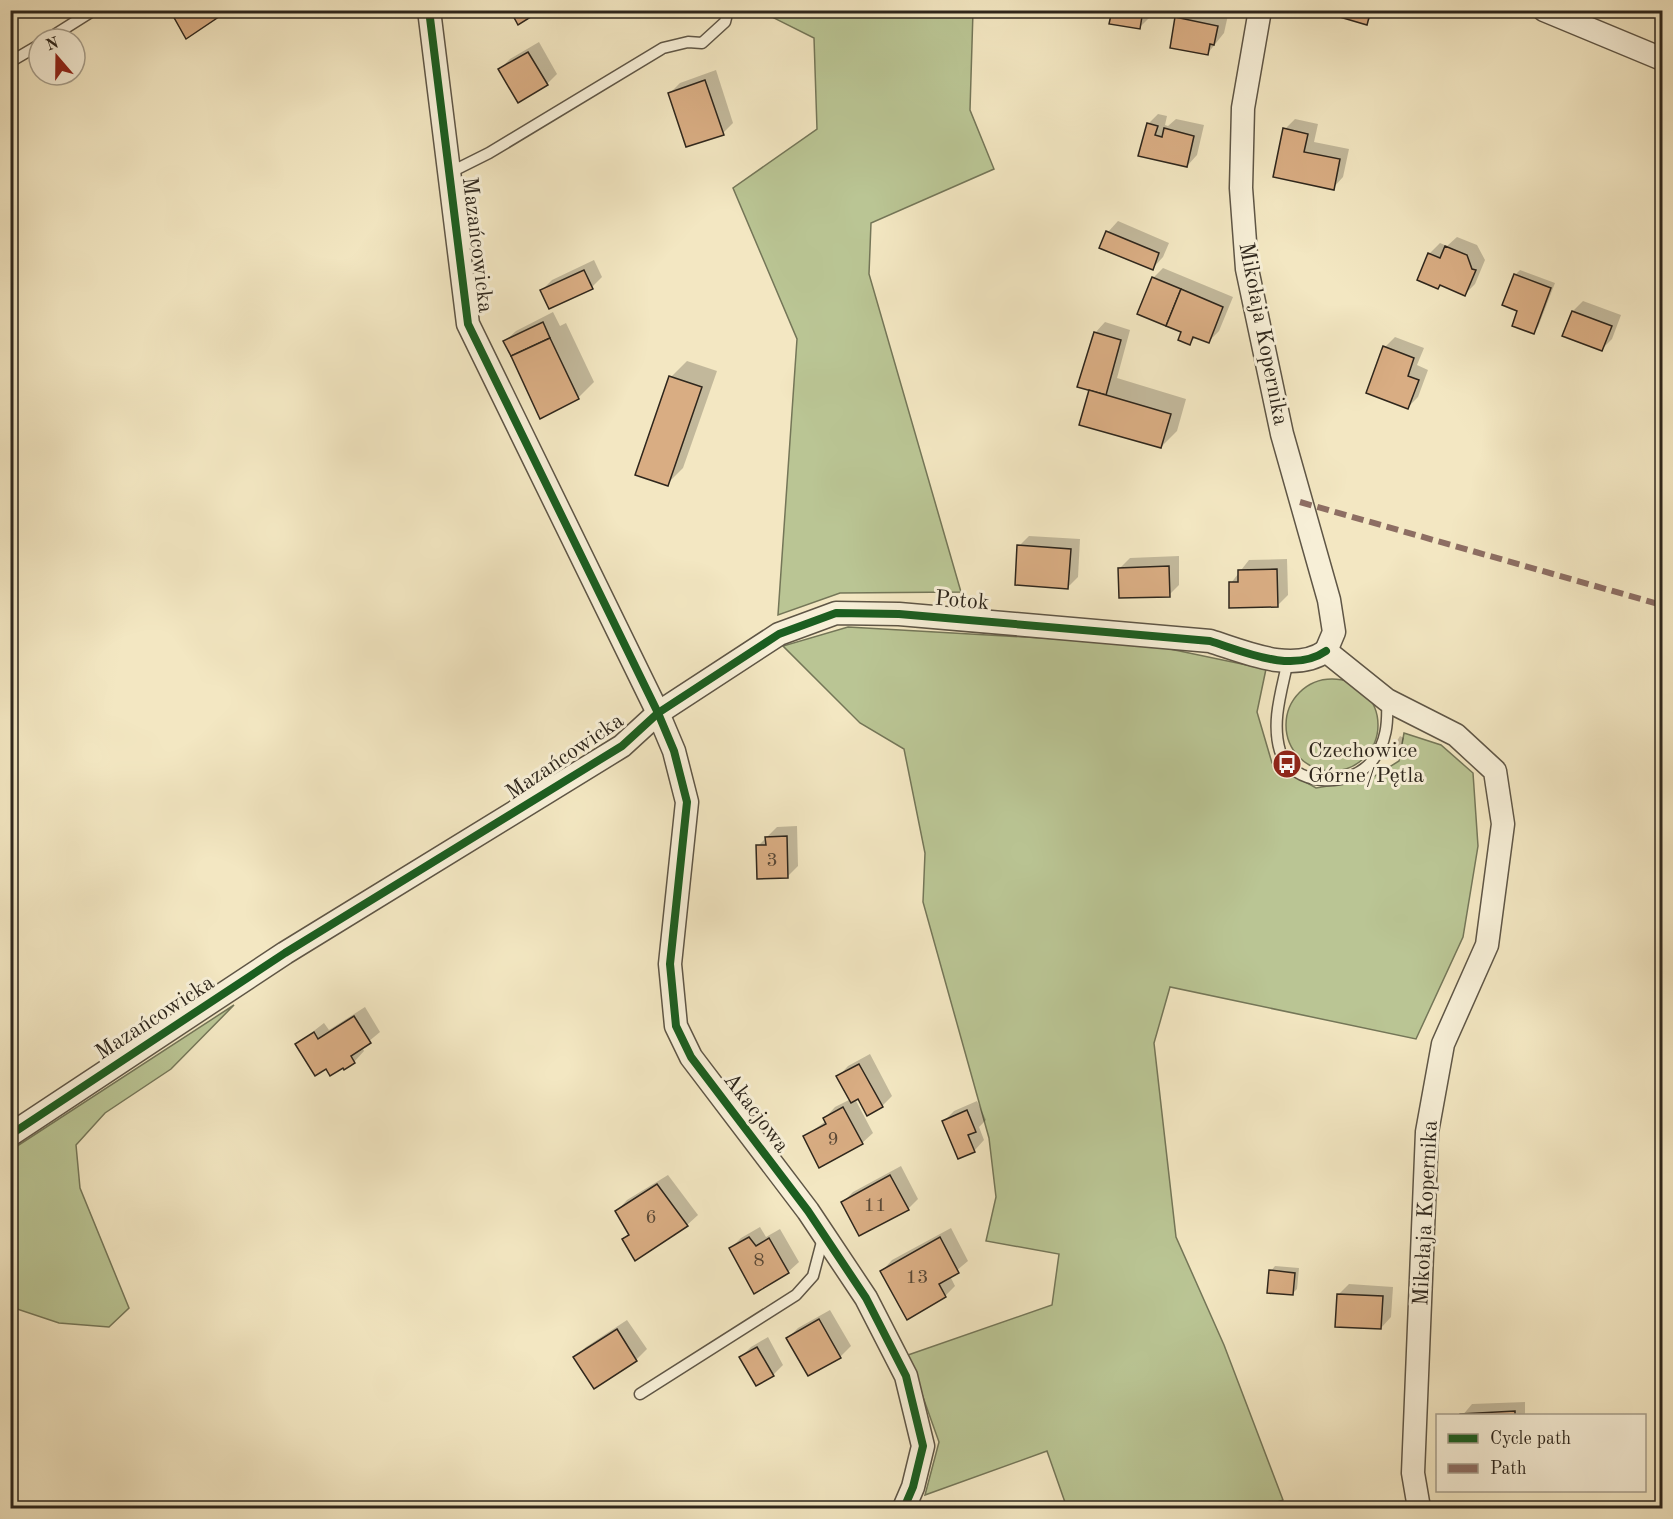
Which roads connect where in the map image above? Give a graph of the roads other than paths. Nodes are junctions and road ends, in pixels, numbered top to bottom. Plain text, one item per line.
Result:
1 (94, 10) edge
2 (429, 10) edge
3 (728, 10) edge
4 (1260, 10) edge
5 (1544, 10) edge
6 (67, 27) edge
7 (27, 52) edge
8 (1662, 58) edge
9 (10, 62) edge
10 (449, 173) junction
11 (1326, 651) junction
12 (1288, 660) junction
13 (1387, 700) junction
14 (658, 713) junction
15 (10, 1135) edge
16 (824, 1234) junction
17 (640, 1394) dead end
18 (904, 1509) edge
19 (1419, 1509) edge

1 - 6 lane
2 - 10 street, Mazańcowicka
3 - 10 lane
4 - 11 street, Mikołaja Kopernika
5 - 8 street
7 - 9 lane
10 - 14 street, Mazańcowicka
11 - 12 street
11 - 13 street
12 - 13 lane
12 - 14 street, Potok
13 - 19 street, Mikołaja Kopernika
14 - 15 street, Mazańcowicka
14 - 16 street, Akacjowa
16 - 17 lane
16 - 18 street, Akacjowa

